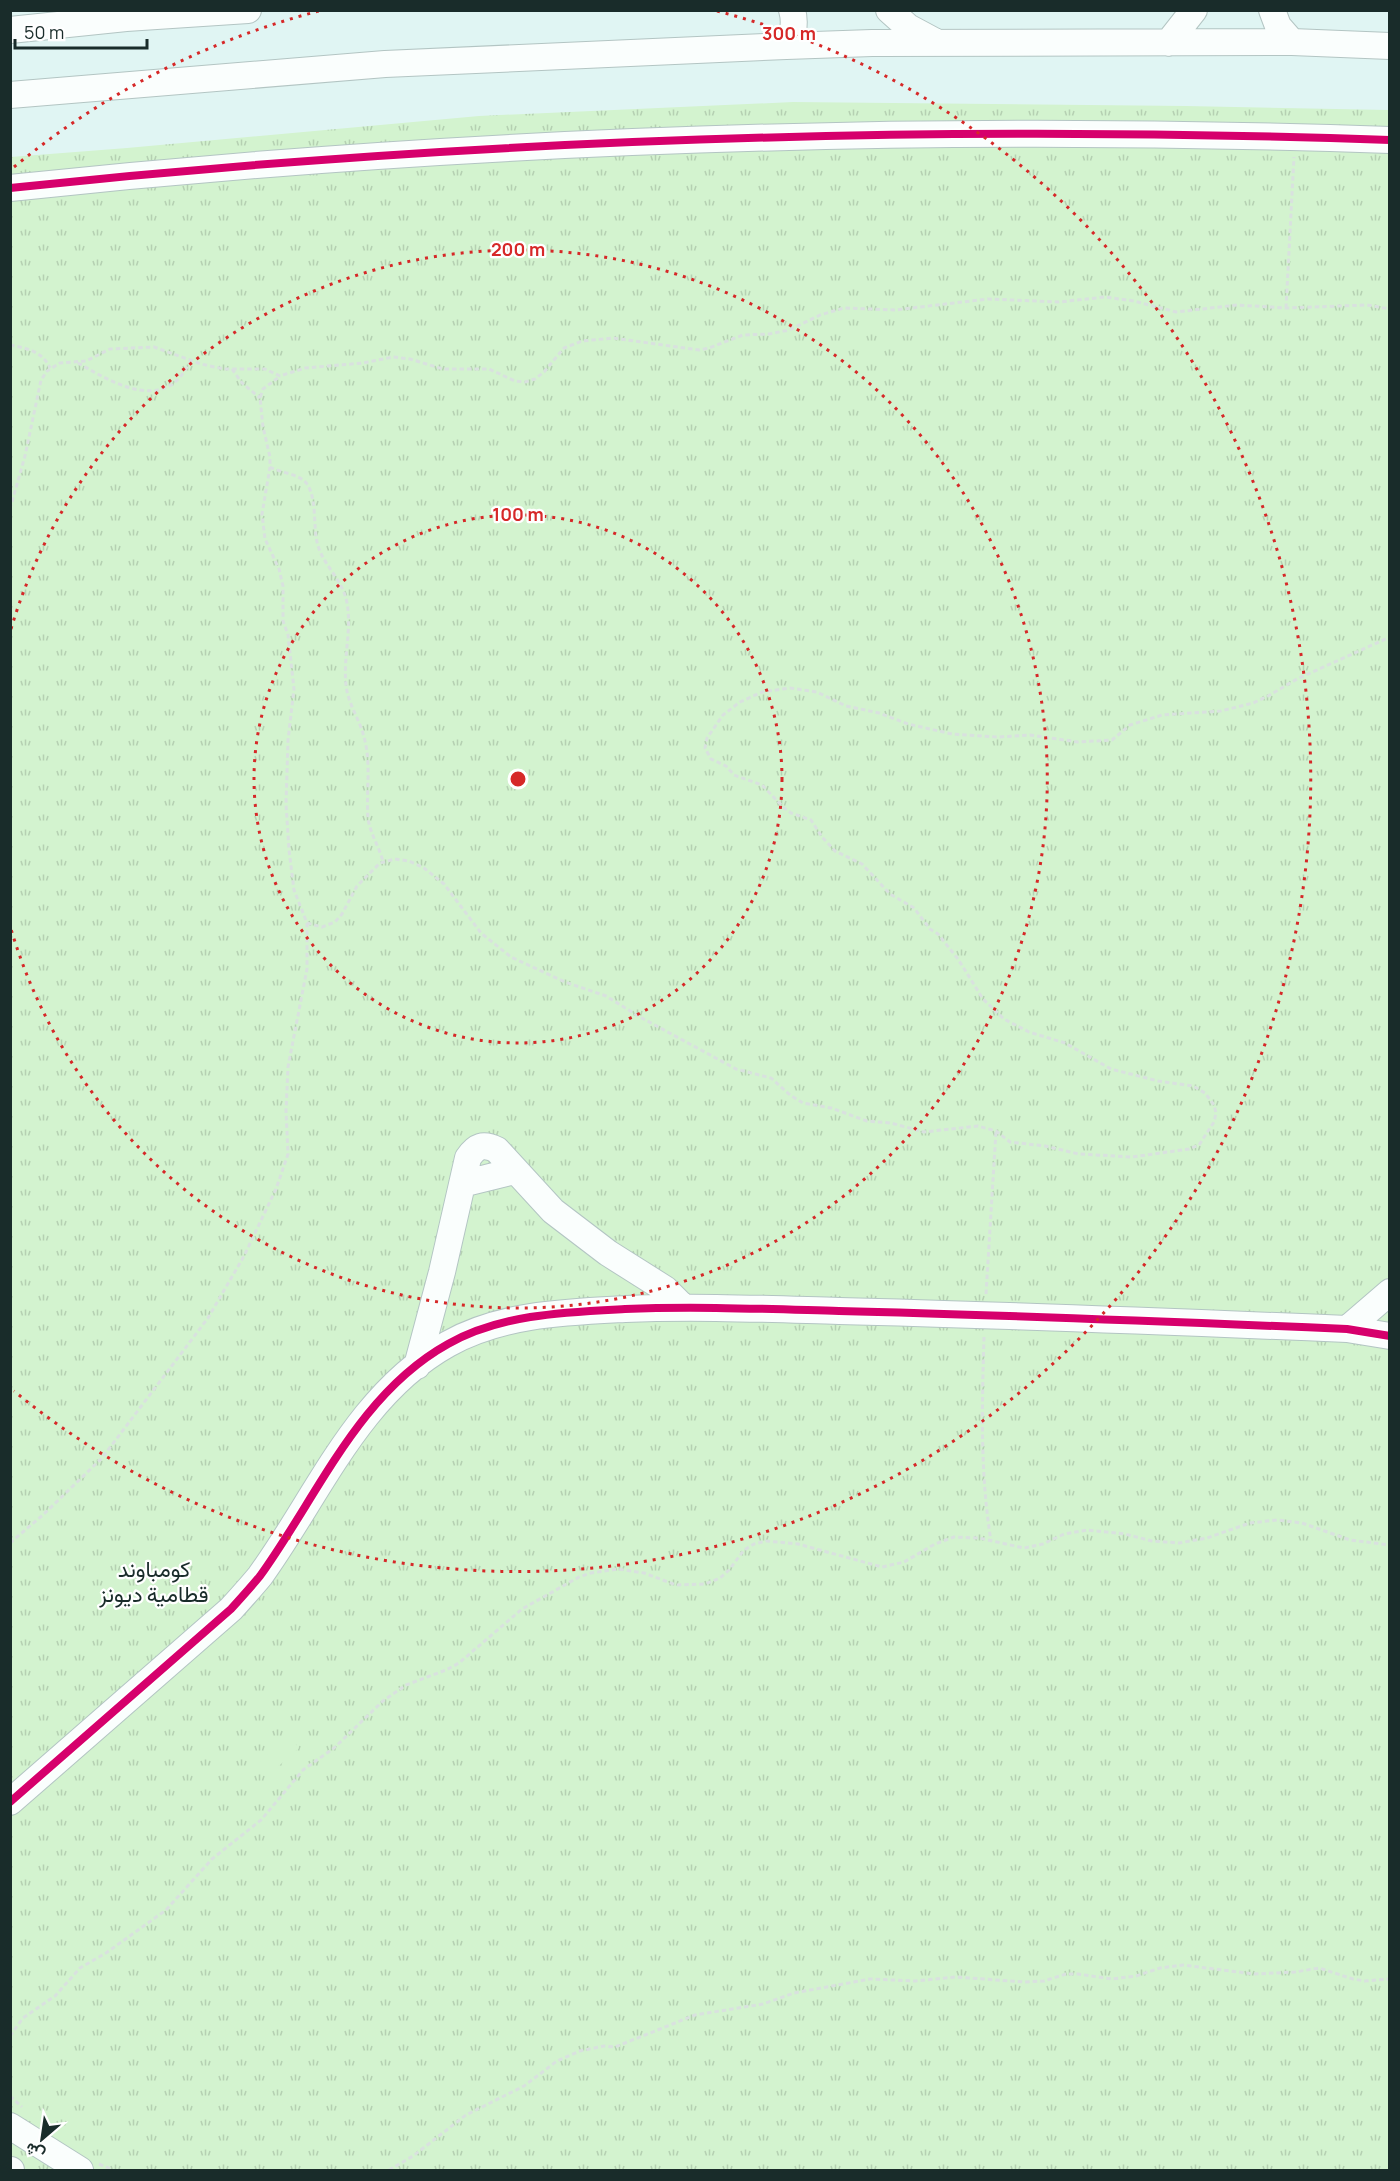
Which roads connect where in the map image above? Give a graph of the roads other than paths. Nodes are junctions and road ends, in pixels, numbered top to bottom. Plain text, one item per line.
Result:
1 (248, 10) edge
2 (792, 10) edge
3 (889, 10) edge
4 (1194, 10) edge
5 (1272, 10) edge
6 (10, 30) edge
7 (1292, 42) junction
8 (939, 43) junction
9 (1168, 43) junction
10 (786, 46) junction
11 (1389, 46) edge
12 (10, 95) edge
13 (1389, 140) edge
14 (10, 188) edge
15 (1389, 1292) edge
16 (682, 1307) junction
17 (1347, 1329) junction
18 (1389, 1336) edge
19 (417, 1366) junction
20 (10, 1802) edge
21 (10, 2126) edge
22 (80, 2170) edge

1 - 6 street
2 - 10 street
3 - 8 street
4 - 9 street
5 - 7 street
7 - 9 street
7 - 11 street
8 - 9 street
8 - 10 street
10 - 12 street
13 - 14 street
15 - 17 street
16 - 17 street
16 - 19 street
16 - 19 street
17 - 18 street
19 - 20 street
21 - 22 street

